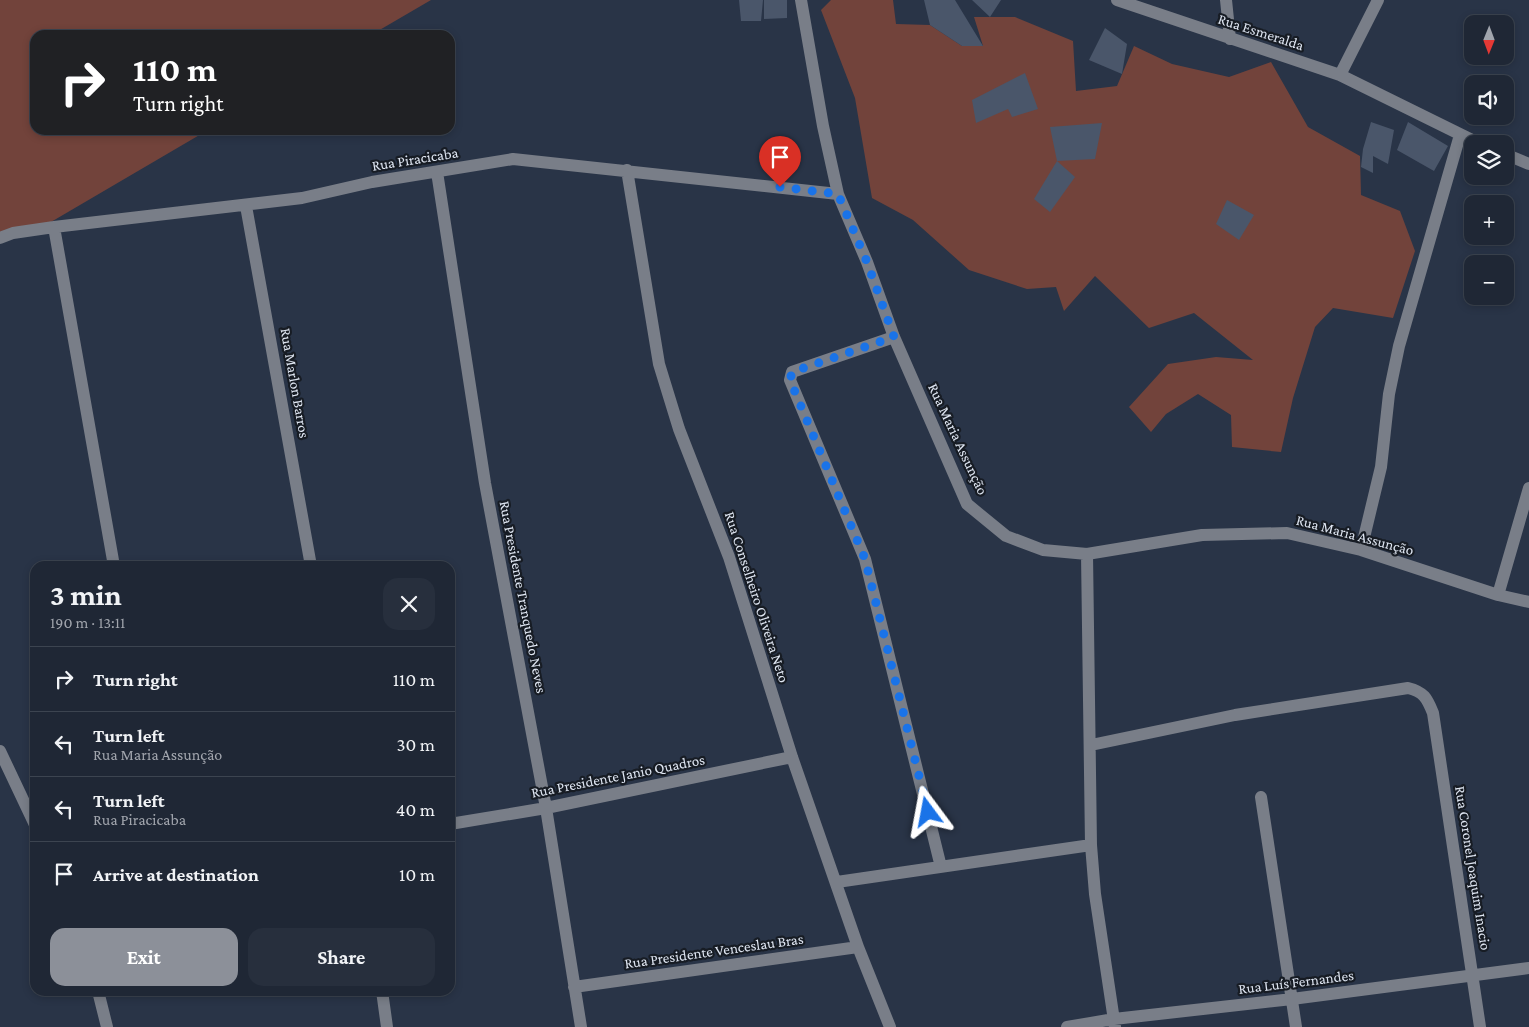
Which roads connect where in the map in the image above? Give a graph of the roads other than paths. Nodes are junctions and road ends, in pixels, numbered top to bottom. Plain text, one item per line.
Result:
1 (801, 0) edge
2 (1117, 0) edge
3 (1226, 0) edge
4 (1378, 0) edge
5 (1230, 39) junction
6 (1340, 74) junction
7 (1460, 135) junction
8 (1464, 137) edge
9 (1514, 158) edge
10 (1529, 164) edge
11 (627, 170) junction
12 (437, 172) junction
13 (838, 194) junction
14 (246, 206) junction
15 (54, 226) junction
16 (0, 238) edge
17 (894, 337) junction
18 (1529, 488) edge
19 (1361, 550) junction
20 (1087, 554) junction
21 (113, 561) edge
22 (310, 561) edge
23 (1498, 595) junction
24 (1529, 602) edge
25 (1091, 745) junction
26 (0, 751) edge
27 (792, 757) junction
28 (1261, 797) dead end
29 (546, 808) junction
30 (30, 814) edge
31 (455, 823) edge
32 (1091, 845) junction
33 (942, 867) junction
34 (837, 882) junction
35 (858, 947) junction
36 (1529, 968) edge
37 (1474, 975) junction
38 (574, 987) junction
39 (99, 996) edge
40 (383, 996) edge
41 (1292, 999) junction
42 (1114, 1023) edge
43 (107, 1027) edge
44 (387, 1027) edge
45 (581, 1027) edge
46 (890, 1027) edge
47 (1067, 1027) edge
48 (1296, 1027) edge
49 (1480, 1027) edge

1 - 13 street, Rua Maria Assunção
2 - 5 street, Rua Esmeralda
3 - 5 street
4 - 6 street
5 - 6 street, Rua Esmeralda
6 - 7 street, Rua Esmeralda
7 - 8 street, Rua Esmeralda
7 - 19 street
9 - 10 street
11 - 12 street, Rua Piracicaba
11 - 13 street, Rua Piracicaba
11 - 27 street, Rua Conselheiro Oliveira Neto
12 - 14 street, Rua Piracicaba
12 - 29 street, Rua Presidente Tranquedo Neves
13 - 17 street, Rua Maria Assunção
14 - 15 street, Rua Piracicaba
14 - 22 street, Rua Marlon Barros
15 - 16 street, Rua Piracicaba
15 - 21 street
17 - 20 street, Rua Maria Assunção
17 - 33 street
18 - 23 street
19 - 20 street, Rua Maria Assunção
19 - 23 street, Rua Maria Assunção
20 - 25 street
23 - 24 street, Rua Maria Assunção
25 - 32 street
25 - 37 street, Rua Coronel Joaquim Inacio
26 - 30 street
27 - 29 street, Rua Presidente Janio Quadros
27 - 34 street, Rua Conselheiro Oliveira Neto
28 - 41 street
29 - 31 street, Rua Presidente Janio Quadros
29 - 38 street, Rua Presidente Tranquedo Neves
32 - 33 street
32 - 42 street
33 - 34 street
34 - 35 street, Rua Conselheiro Oliveira Neto
35 - 38 street, Rua Presidente Venceslau Bras
35 - 46 street, Rua Conselheiro Oliveira Neto
36 - 37 street, Rua Luís Fernandes
37 - 41 street, Rua Luís Fernandes
37 - 49 street, Rua Coronel Joaquim Inacio
38 - 45 street, Rua Presidente Tranquedo Neves
39 - 43 street
40 - 44 street
41 - 42 street, Rua Luís Fernandes
41 - 48 street
42 - 47 street, Rua Luís Fernandes

